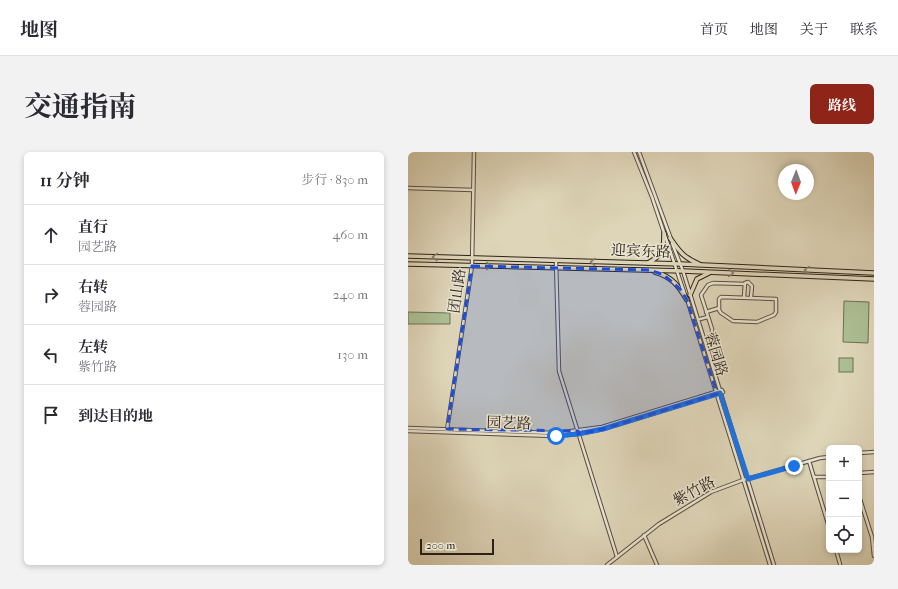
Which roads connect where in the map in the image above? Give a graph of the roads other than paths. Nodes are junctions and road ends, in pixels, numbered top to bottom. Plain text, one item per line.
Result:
1 (474, 152) edge
2 (634, 152) edge
3 (639, 152) edge
4 (408, 188) edge
5 (474, 190) junction
6 (664, 233) junction
7 (670, 238) junction
8 (408, 256) edge
9 (472, 258) junction
10 (556, 261) junction
11 (646, 263) junction
12 (408, 264) edge
13 (676, 264) junction
14 (681, 264) junction
15 (702, 265) junction
16 (472, 266) junction
17 (716, 266) junction
18 (556, 268) junction
19 (648, 270) junction
20 (677, 271) junction
21 (683, 271) junction
22 (832, 271) junction
23 (710, 272) junction
24 (716, 273) junction
25 (874, 273) edge
26 (831, 278) junction
27 (874, 279) edge
28 (745, 284) junction
29 (690, 295) junction
30 (744, 297) junction
31 (751, 297) junction
32 (687, 300) junction
33 (719, 308) junction
34 (706, 312) junction
35 (708, 317) junction
36 (700, 319) dead end
37 (706, 337) dead end
38 (719, 392) junction
39 (408, 428) edge
40 (408, 431) edge
41 (447, 431) junction
42 (578, 432) junction
43 (874, 452) edge
44 (862, 453) edge
45 (826, 458) edge
46 (809, 461) junction
47 (874, 472) edge
48 (862, 473) edge
49 (814, 477) junction
50 (826, 477) edge
51 (748, 479) junction
52 (743, 480) junction
53 (862, 505) edge
54 (826, 517) edge
55 (644, 535) junction
56 (837, 553) edge
57 (874, 556) edge
58 (617, 557) junction
59 (840, 564) dead end
60 (607, 565) edge
61 (657, 565) edge
62 (770, 565) edge
63 (774, 565) edge

1 - 5 street, 团山路
2 - 6 street, 蓉园路
3 - 7 street, 蓉园路
4 - 5 street
5 - 9 street, 团山路
6 - 11 highway
6 - 13 street, 蓉园路
7 - 14 street, 蓉园路
7 - 15 highway
9 -> 8 highway, 迎宾东路
9 - 10 highway, 迎宾东路
9 - 16 street, 团山路
11 -> 10 highway, 迎宾东路
10 - 18 street
11 - 13 highway, 迎宾东路
11 - 19 highway
12 - 16 highway, 迎宾东路
13 - 14 highway, 迎宾东路
13 - 20 street, 蓉园路
14 - 15 highway, 迎宾东路
14 - 21 street, 蓉园路
15 - 17 highway, 迎宾东路
16 -> 18 highway, 迎宾东路
16 - 41 street, 团山路
22 -> 17 highway, 迎宾东路
17 - 24 highway
18 - 19 highway, 迎宾东路
18 - 42 street
19 - 20 highway, 迎宾东路
19 - 32 highway
20 - 21 highway, 迎宾东路
20 - 32 street, 蓉园路
21 - 23 highway, 迎宾东路
21 - 29 street, 蓉园路
22 - 25 highway, 迎宾东路
22 - 26 highway
23 - 24 highway, 迎宾东路
23 - 29 highway
24 -> 26 highway, 迎宾东路
26 - 27 highway, 迎宾东路
28 - 30 street
28 - 31 street
28 - 34 street
29 - 38 street, 蓉园路
30 - 31 street
30 - 33 street
31 - 33 street
32 - 38 street, 蓉园路
33 - 34 street
34 - 35 street
35 - 36 street
35 - 37 street
38 - 42 street, 园艺路
38 - 51 street, 蓉园路
38 - 52 street, 蓉园路
39 - 41 street, 园艺路
40 - 41 street, 园艺路
41 - 42 street, 园艺路
42 - 58 street
43 - 44 street
45 - 46 street, 紫竹路
46 - 49 street
46 - 51 street, 紫竹路
47 - 48 street
49 - 50 street
49 - 54 street
51 - 52 street, 紫竹路
51 - 63 street, 蓉园路
52 - 55 street, 紫竹路
52 - 62 street, 蓉园路
53 - 57 street
55 - 58 street, 紫竹路
55 - 61 street
56 - 59 street
58 - 60 street, 紫竹路

